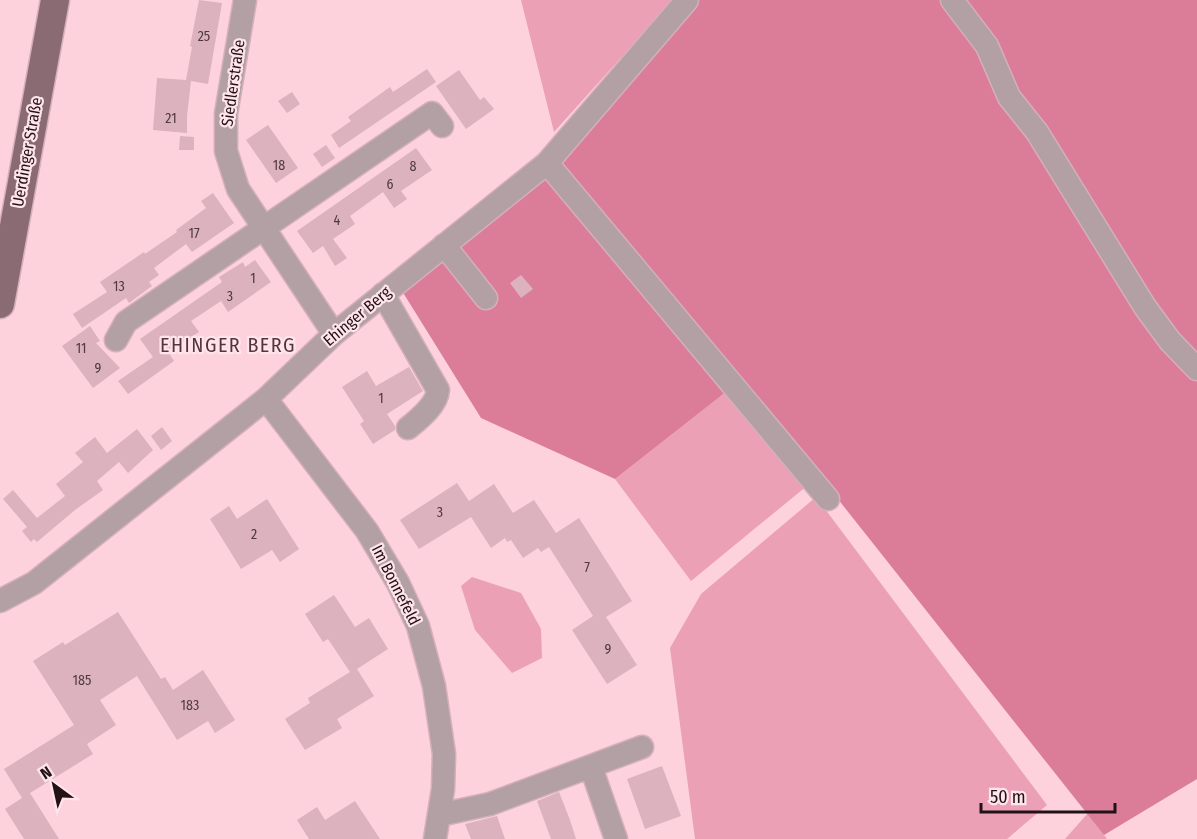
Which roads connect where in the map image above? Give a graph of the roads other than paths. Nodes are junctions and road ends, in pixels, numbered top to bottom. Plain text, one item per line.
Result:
1 (55, 0) edge
2 (245, 0) edge
3 (687, 0) edge
4 (952, 0) edge
5 (442, 126) dead end
6 (547, 163) junction
7 (263, 228) junction
8 (444, 245) junction
9 (383, 294) junction
10 (486, 298) dead end
11 (0, 304) edge
12 (334, 334) junction
13 (116, 340) dead end
14 (1197, 369) edge
15 (266, 399) junction
16 (408, 428) dead end
17 (828, 499) dead end
18 (0, 601) edge
19 (642, 747) dead end
20 (591, 767) junction
21 (439, 815) junction
22 (435, 839) edge
23 (616, 839) edge

1 - 11 main road, Uerdinger Straße
2 - 7 street, Siedlerstraße
3 - 6 street, Ehinger Berg
4 - 14 street
5 - 7 street
6 - 8 street, Ehinger Berg
6 - 17 street
7 - 12 street, Siedlerstraße
7 - 13 street
8 - 9 street, Ehinger Berg
8 - 10 street
9 - 12 street, Ehinger Berg
9 - 16 street
12 - 15 street, Ehinger Berg
15 - 18 street, Ehinger Berg
15 - 21 street, Im Bonnefeld
19 - 20 street
20 - 21 street
20 - 23 street
21 - 22 street, Im Bonnefeld

